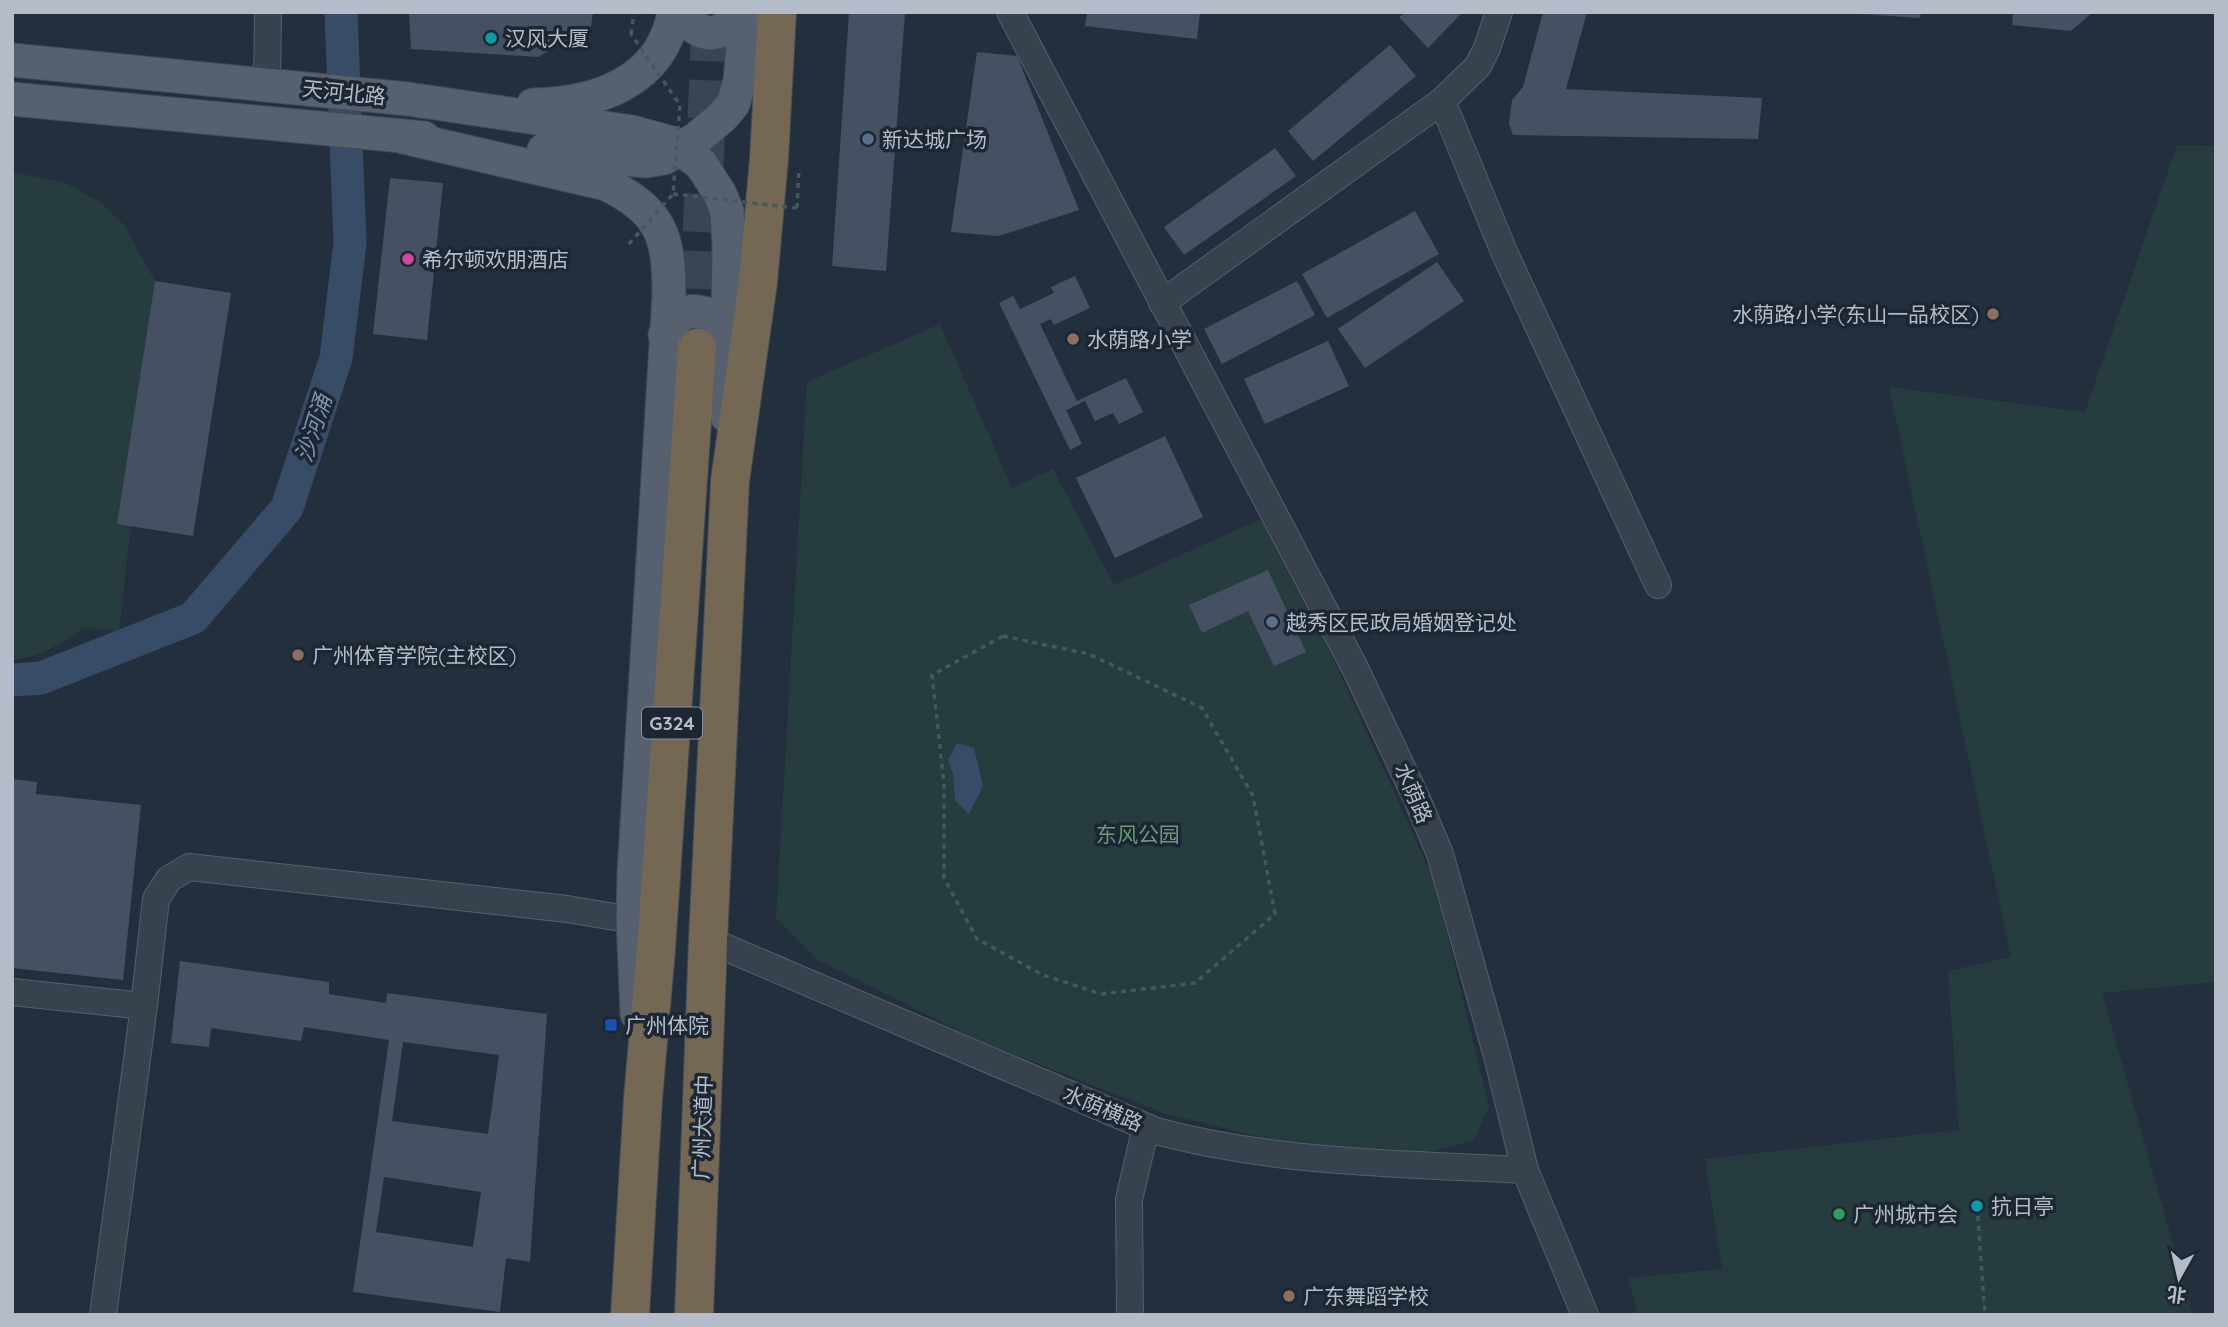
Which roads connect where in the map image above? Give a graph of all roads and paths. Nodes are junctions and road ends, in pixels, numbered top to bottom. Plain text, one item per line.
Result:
1 (268, 12) edge
2 (635, 12) edge
3 (674, 12) edge
4 (683, 12) edge
5 (740, 12) edge
6 (746, 12) edge
7 (777, 12) edge
8 (1010, 12) edge
9 (1499, 12) edge
10 (12, 60) edge
11 (267, 85) junction
12 (12, 99) edge
13 (408, 99) junction
14 (1441, 101) junction
15 (403, 137) junction
16 (672, 150) junction
17 (799, 168) dead end
18 (673, 194) junction
19 (629, 244) dead end
20 (1163, 303) junction
21 (696, 341) junction
22 (730, 481) junction
23 (1658, 585) dead end
24 (633, 920) junction
25 (708, 940) junction
26 (12, 992) edge
27 (1101, 994) joint
28 (144, 1006) junction
29 (643, 1099) junction
30 (1146, 1127) junction
31 (1525, 1170) junction
32 (1978, 1206) dead end
33 (103, 1315) edge
34 (631, 1315) edge
35 (694, 1315) edge
36 (1130, 1315) edge
37 (1585, 1315) edge
38 (1985, 1315) edge

1 - 11 street
2 - 18 path, bridge
3 - 13 main road
4 - 5 main road
6 - 16 main road
7 - 22 highway, G324
8 - 20 street, 水荫路
9 - 14 street
10 - 11 main road, 天河北路
11 - 13 main road, 天河北路
12 - 15 main road, 天河北路
13 - 16 main road, 天河北路
14 - 20 street
14 - 23 street
15 - 16 main road, 天河北路
15 - 21 main road
16 - 21 main road
17 - 18 path, bridge
18 - 19 path, bridge
20 - 31 street, 水荫路
21 - 22 main road
21 - 24 main road
21 - 29 highway, G324
22 - 25 highway, G324
24 - 28 street
24 - 29 main road
25 - 30 street, 水荫横路
25 - 35 highway, 广州大道中 / G324
26 - 28 street
27 - 27 path
28 - 33 street
29 - 34 highway, G324
30 - 31 street, 水荫横路
30 - 36 street
31 - 37 street, 水荫路
32 - 38 path

